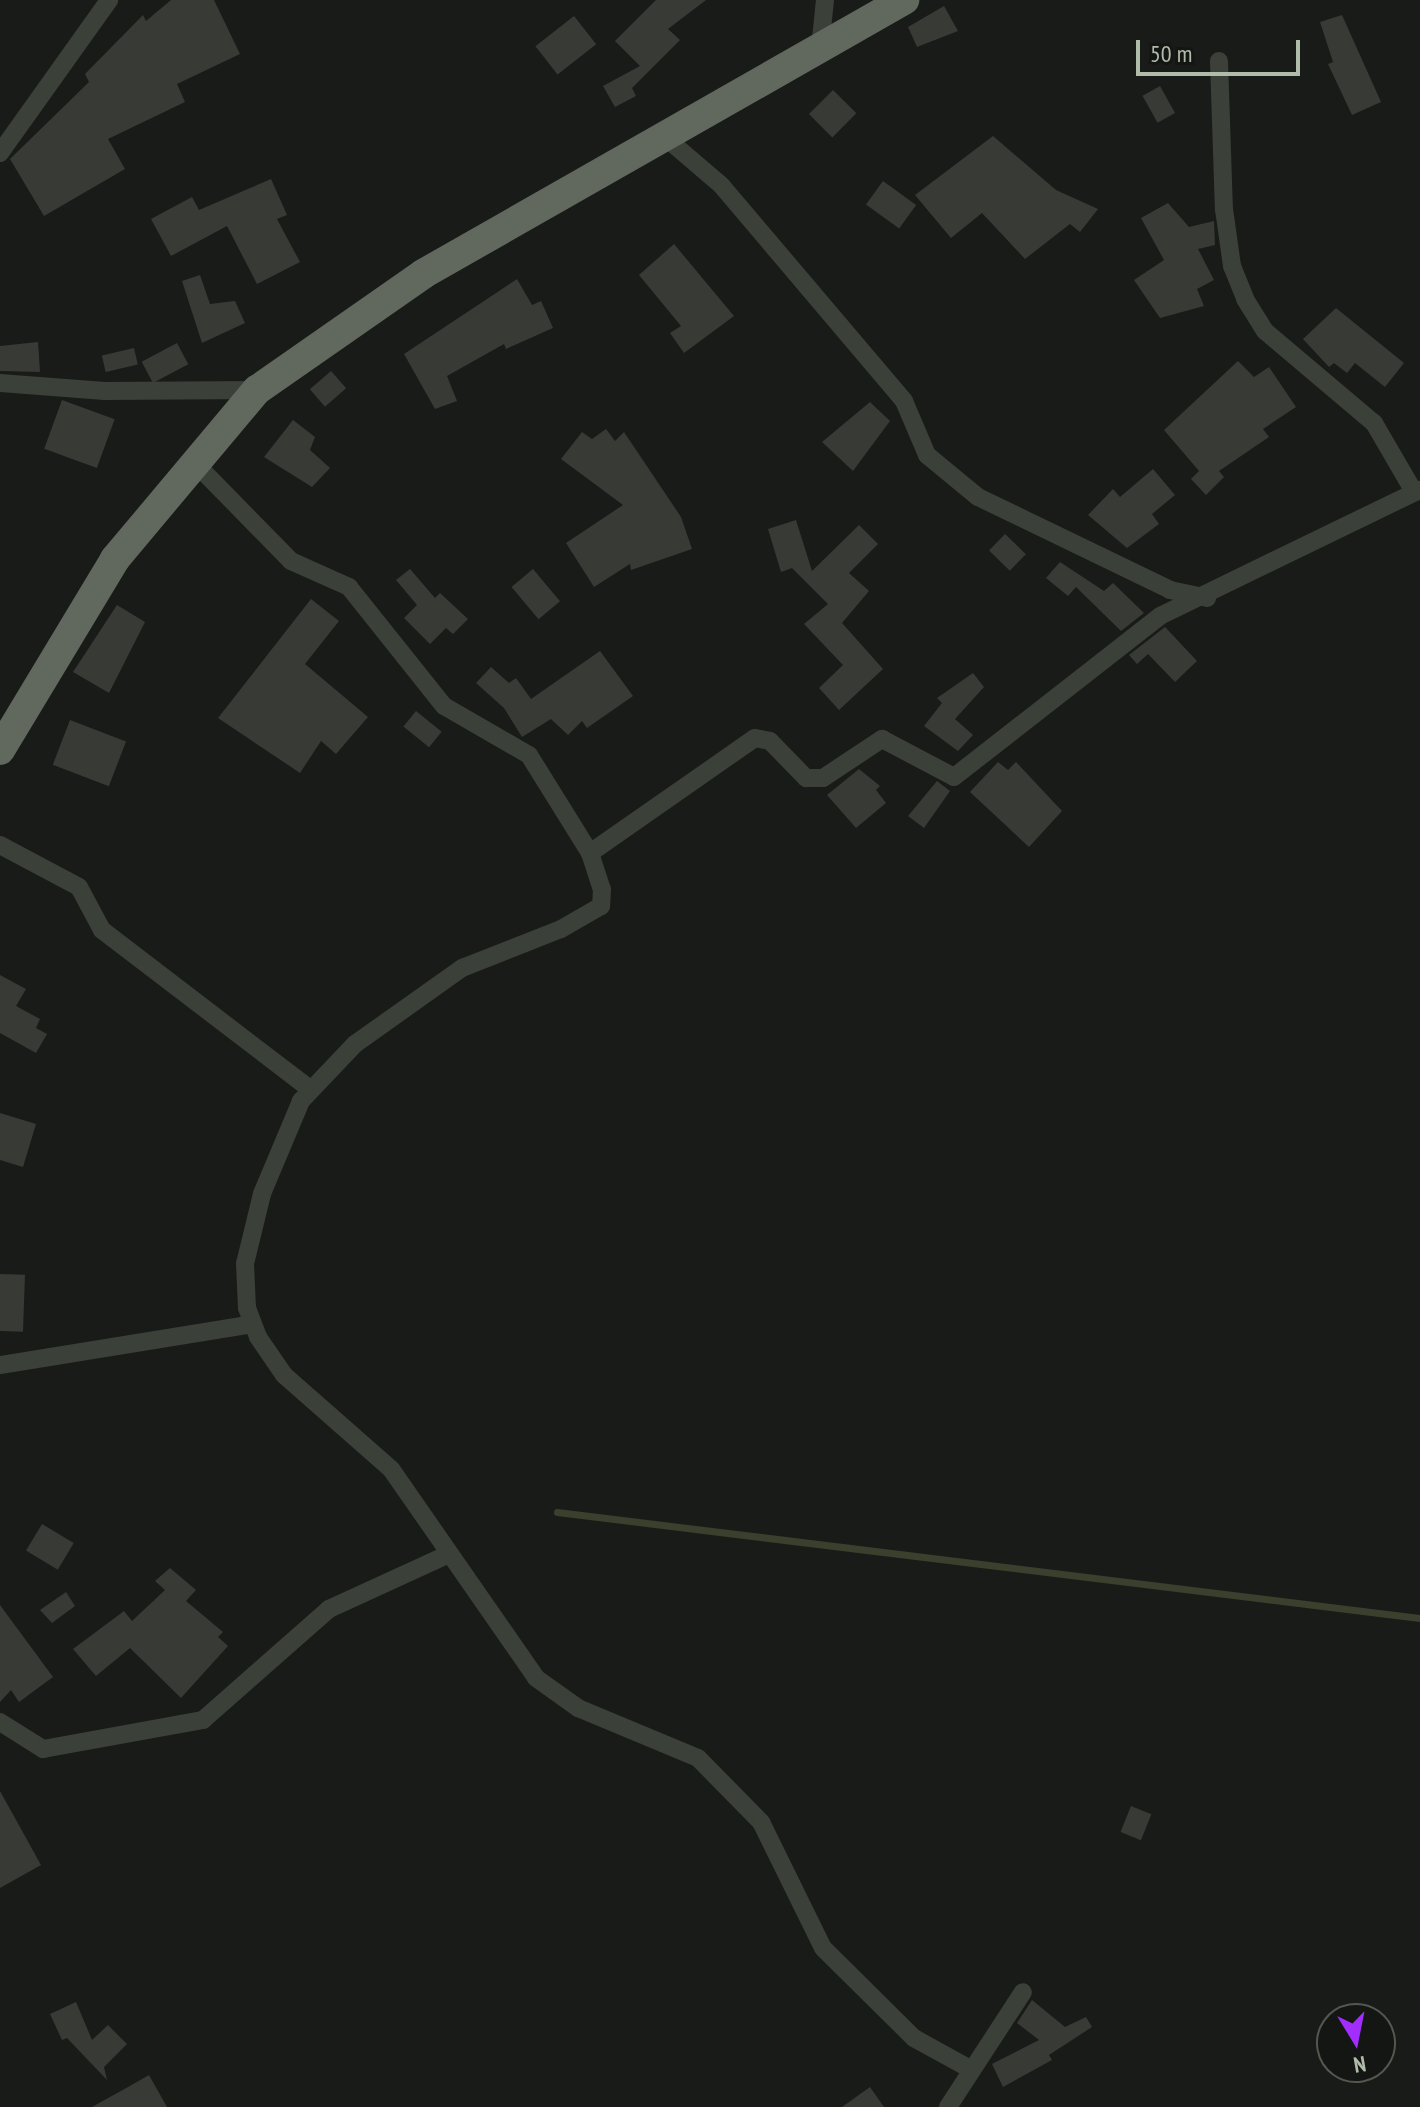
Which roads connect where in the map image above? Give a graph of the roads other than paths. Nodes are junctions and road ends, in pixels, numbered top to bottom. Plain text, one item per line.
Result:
1 (109, 0) edge
2 (825, 0) edge
3 (904, 0) edge
4 (820, 49) junction
5 (1219, 61) dead end
6 (666, 138) junction
7 (0, 153) edge
8 (0, 383) edge
9 (257, 390) junction
10 (195, 463) junction
11 (1416, 490) edge
12 (1207, 598) junction
13 (0, 750) edge
14 (0, 845) edge
15 (590, 853) junction
16 (311, 1090) junction
17 (253, 1324) junction
18 (0, 1365) edge
19 (449, 1554) junction
20 (0, 1722) edge
21 (1023, 1992) dead end
22 (972, 2070) junction
23 (948, 2107) edge

1 - 7 street
2 - 4 street
3 - 4 highway
4 - 6 highway
5 - 11 street
6 - 9 highway
6 - 12 street
8 - 9 street
9 - 10 highway
10 - 13 highway
10 - 15 street
11 - 12 street
12 - 15 street
14 - 16 street
15 - 16 street
16 - 17 street
17 - 18 street
17 - 19 street
19 - 20 street
19 - 22 street
21 - 22 street
22 - 23 street

